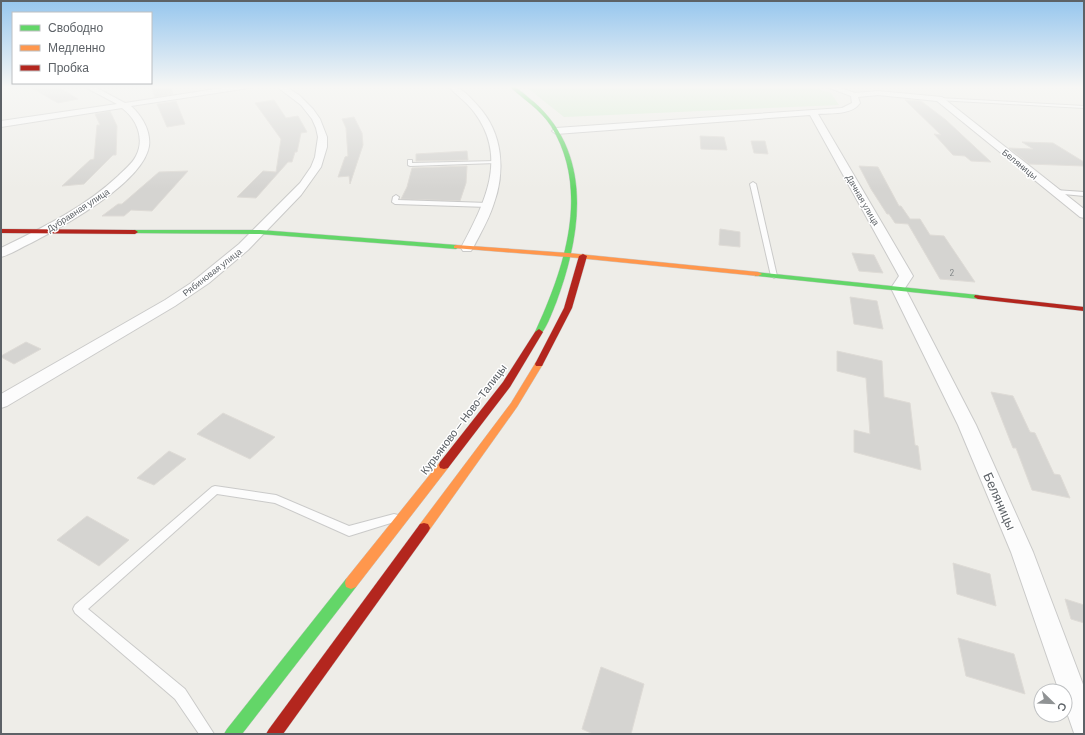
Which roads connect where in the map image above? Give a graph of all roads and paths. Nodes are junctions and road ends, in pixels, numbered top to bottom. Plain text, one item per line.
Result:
1 (25, 120) edge
2 (137, 120) edge
3 (317, 120) edge
4 (485, 120) edge
5 (548, 120) edge
6 (557, 120) edge
7 (699, 120) edge
8 (818, 120) edge
9 (966, 120) edge
10 (1, 124) edge
11 (566, 130) junction
12 (556, 131) junction
13 (572, 141) dead end
14 (410, 161) dead end
15 (496, 162) junction
16 (753, 184) dead end
17 (1055, 192) junction
18 (1084, 194) edge
19 (396, 197) dead end
20 (488, 205) junction
21 (1084, 215) edge
22 (1, 231) edge
23 (45, 231) junction
24 (260, 232) junction
25 (467, 248) junction
26 (1, 253) edge
27 (583, 253) junction
28 (568, 255) junction
29 (774, 276) junction
30 (898, 288) junction
31 (1084, 309) edge
32 (1, 402) edge
33 (406, 514) junction
34 (1084, 723) edge
35 (206, 734) edge
36 (232, 734) edge
37 (274, 734) edge

1 - 10 street
2 - 23 street, Дубравная улица
3 - 24 street, Рябиновая улица
4 - 15 street
5 - 12 main road, Курьяново — Ново-Талицы
6 - 11 main road
7 - 11 street
8 - 30 street, Дачная улица
9 - 17 street, Беляницы
11 - 12 street
11 - 13 main road
12 - 28 main road, Курьяново — Ново-Талицы
14 - 15 lane
15 - 20 street
16 - 29 lane
17 - 18 lane
17 - 21 street, Беляницы
19 - 20 lane
20 - 25 street
22 - 23 main road
23 - 24 main road
23 - 26 street, Дубравная улица
24 - 25 main road
24 - 32 street, Рябиновая улица
25 - 28 main road
27 - 28 main road
27 - 29 main road
27 - 37 main road
28 - 33 main road, Курьяново — Ново-Талицы
29 - 30 main road
30 - 31 main road
30 - 34 street, Беляницы
33 - 35 lane
33 - 36 main road, Курьяново — Ново-Талицы

